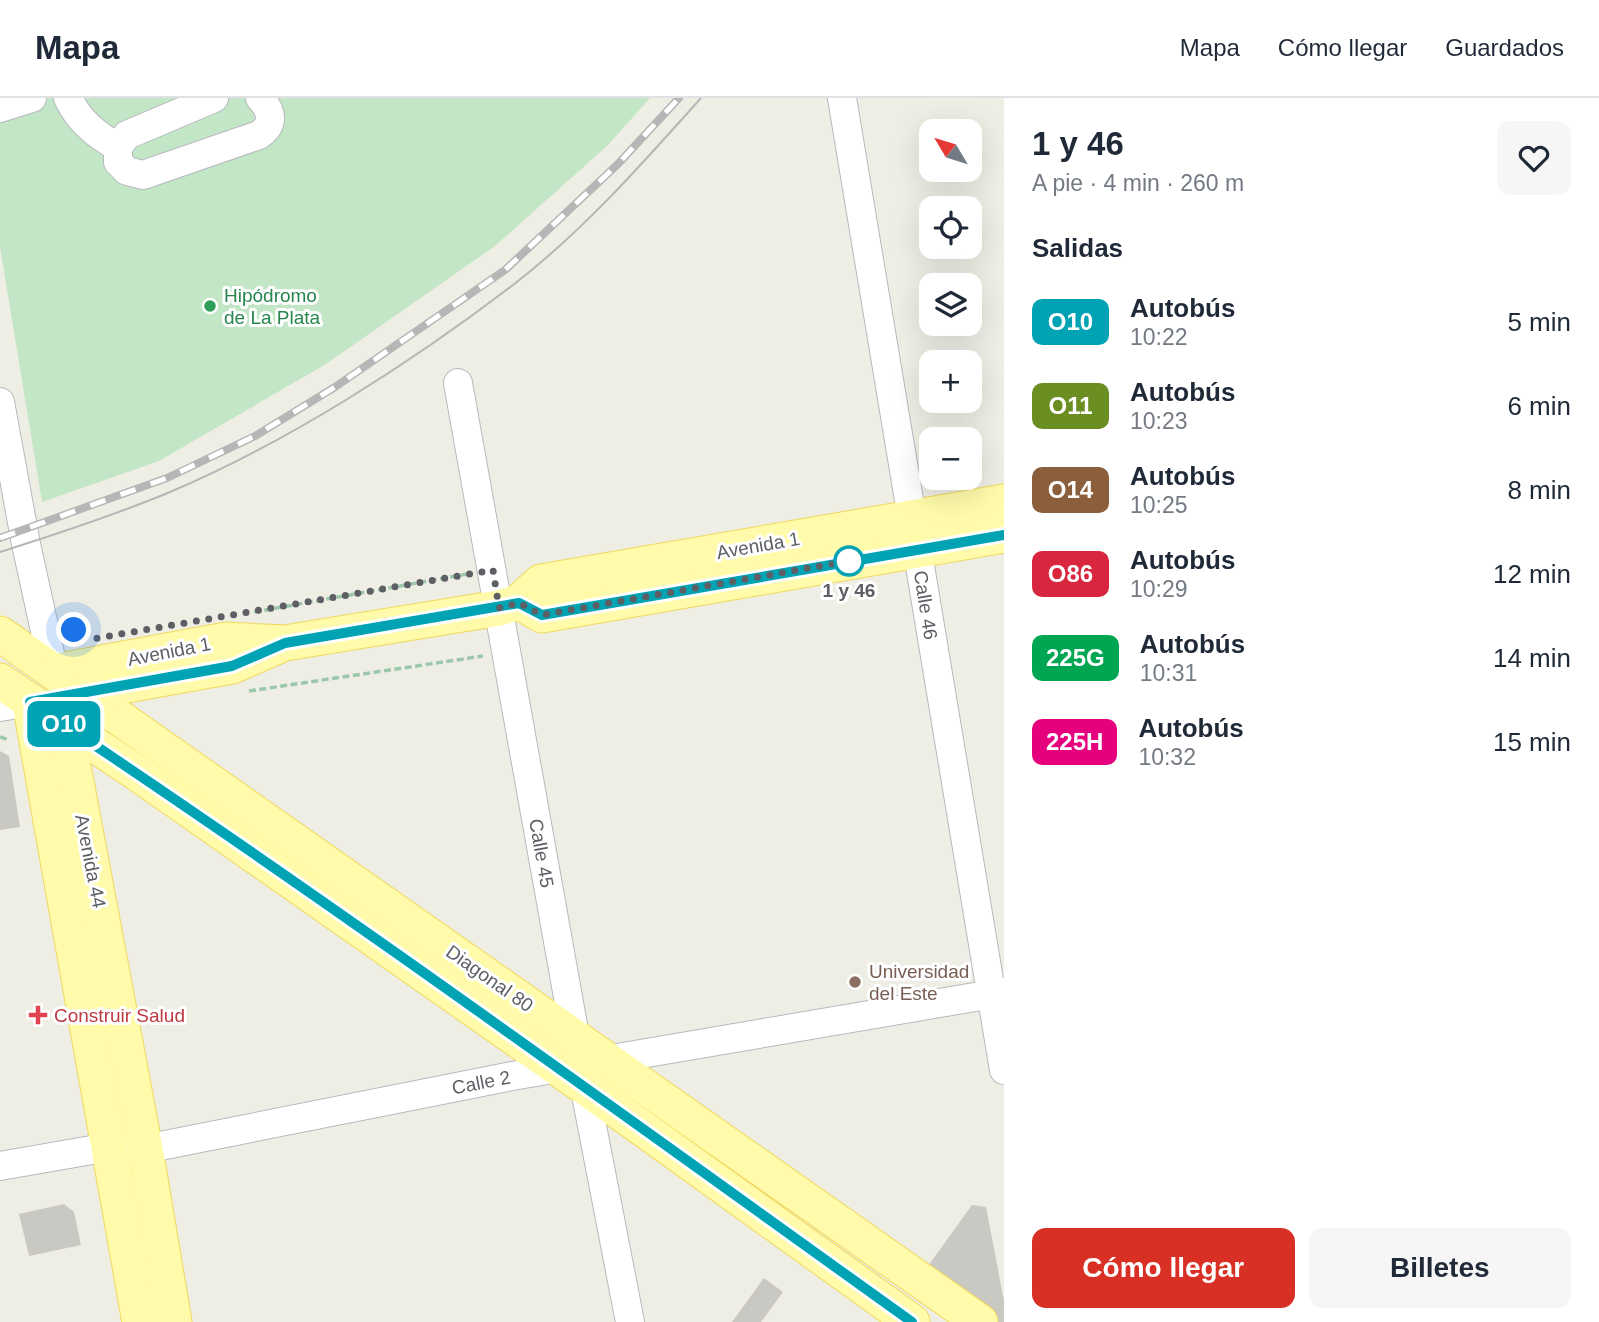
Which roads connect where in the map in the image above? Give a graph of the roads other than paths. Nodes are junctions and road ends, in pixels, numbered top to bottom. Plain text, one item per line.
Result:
1 (32, 98) edge
2 (68, 98) edge
3 (214, 98) edge
4 (260, 98) edge
5 (842, 98) edge
6 (0, 108) edge
7 (118, 147) junction
8 (458, 383) dead end
9 (0, 402) edge
10 (1004, 502) edge
11 (915, 534) junction
12 (1004, 535) edge
13 (509, 605) junction
14 (0, 635) edge
15 (0, 681) edge
16 (49, 699) edge
17 (997, 993) edge
18 (581, 1063) junction
19 (1004, 1070) edge
20 (109, 1147) junction
21 (145, 1149) junction
22 (0, 1166) edge
23 (140, 1322) edge
24 (174, 1322) edge
25 (630, 1322) edge
26 (912, 1322) edge
27 (980, 1322) edge

1 - 6 street
2 - 7 street
3 - 7 street
4 - 7 street
5 - 11 street, Calle 46
8 - 13 street, Calle 45
9 - 16 street, Avenida 44
10 - 11 main road, Avenida 1
11 - 12 main road, Avenida 1
11 - 13 main road, Avenida 1
11 - 17 street, Calle 46
13 - 16 main road, Avenida 1
13 - 18 street, Calle 45
14 - 16 main road, Diagonal 80
15 - 16 main road, Diagonal 80
16 - 18 main road, Diagonal 80
16 - 20 main road, Avenida 44
16 - 21 main road, Avenida 44
17 - 18 street, Calle 2
17 - 19 street, Calle 46
18 - 21 street, Calle 2
18 - 25 street, Calle 45
18 - 26 main road, Diagonal 80
18 - 27 main road, Diagonal 80
20 - 21 street, Calle 2
20 - 22 street, Calle 2
20 - 23 main road, Avenida 44
21 - 24 main road, Avenida 44

